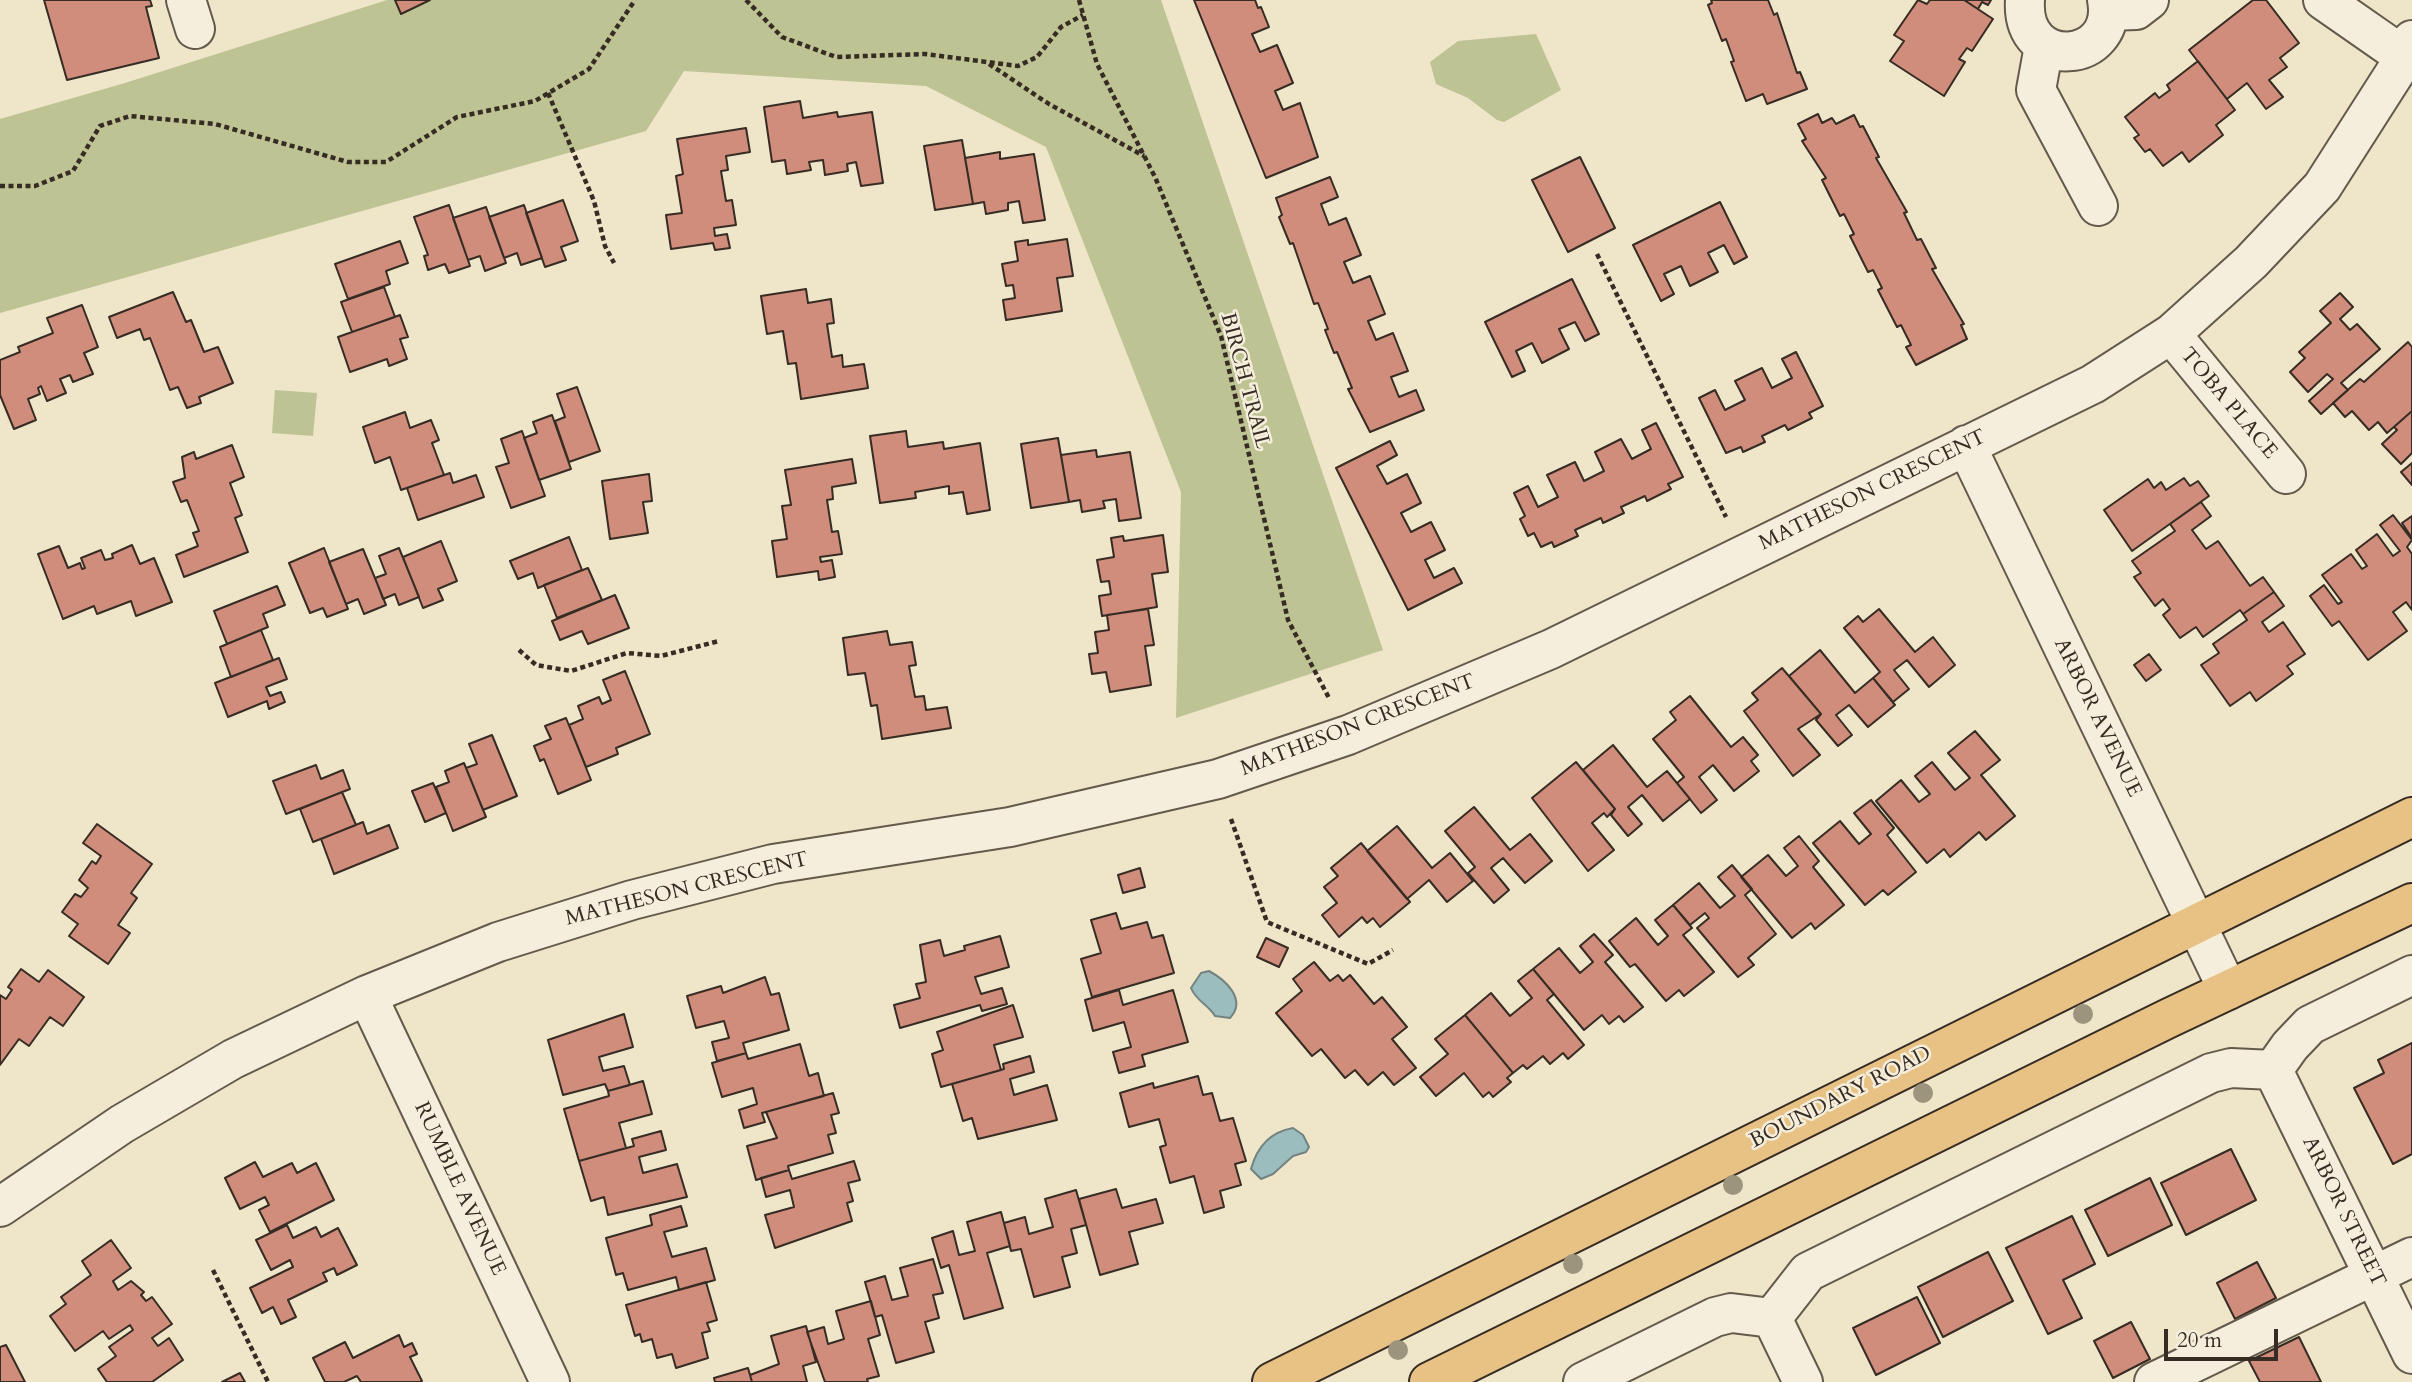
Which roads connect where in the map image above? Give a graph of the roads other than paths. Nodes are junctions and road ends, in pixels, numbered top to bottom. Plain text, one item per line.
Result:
1 (2025, 0) edge
2 (2149, 0) edge
3 (2323, 0) edge
4 (2108, 5) edge
5 (2044, 46) junction
6 (2410, 53) edge
7 (2098, 206) dead end
8 (2171, 334) junction
9 (1966, 445) junction
10 (2286, 474) dead end
11 (2412, 817) edge
12 (2412, 903) edge
13 (2195, 922) junction
14 (2412, 975) edge
15 (2228, 990) junction
16 (367, 995) junction
17 (2273, 1070) junction
18 (0, 1207) edge
19 (2412, 1257) edge
20 (2374, 1275) junction
21 (1772, 1318) junction
22 (2412, 1354) edge
23 (550, 1382) edge
24 (1272, 1382) edge
25 (1429, 1382) edge
26 (1583, 1382) edge
27 (1803, 1382) edge
28 (2154, 1382) edge

1 - 5 street
2 - 4 street
3 - 6 street
4 - 5 street
5 - 7 street
6 - 8 street, MATHESON CRESCENT
8 - 9 street, MATHESON CRESCENT
8 - 10 street, TOBA PLACE
9 - 13 street, ARBOR AVENUE
9 - 16 street, MATHESON CRESCENT
11 - 13 main road, BOUNDARY ROAD
12 - 15 main road
13 - 15 street, ARBOR AVENUE
13 - 24 main road, BOUNDARY ROAD
14 - 17 street
15 - 25 main road
16 - 18 street, MATHESON CRESCENT
16 - 23 street, RUMBLE AVENUE
17 - 20 street, ARBOR STREET
17 - 21 street
19 - 20 street
20 - 22 street, ARBOR STREET
20 - 28 street
21 - 26 street
21 - 27 street

